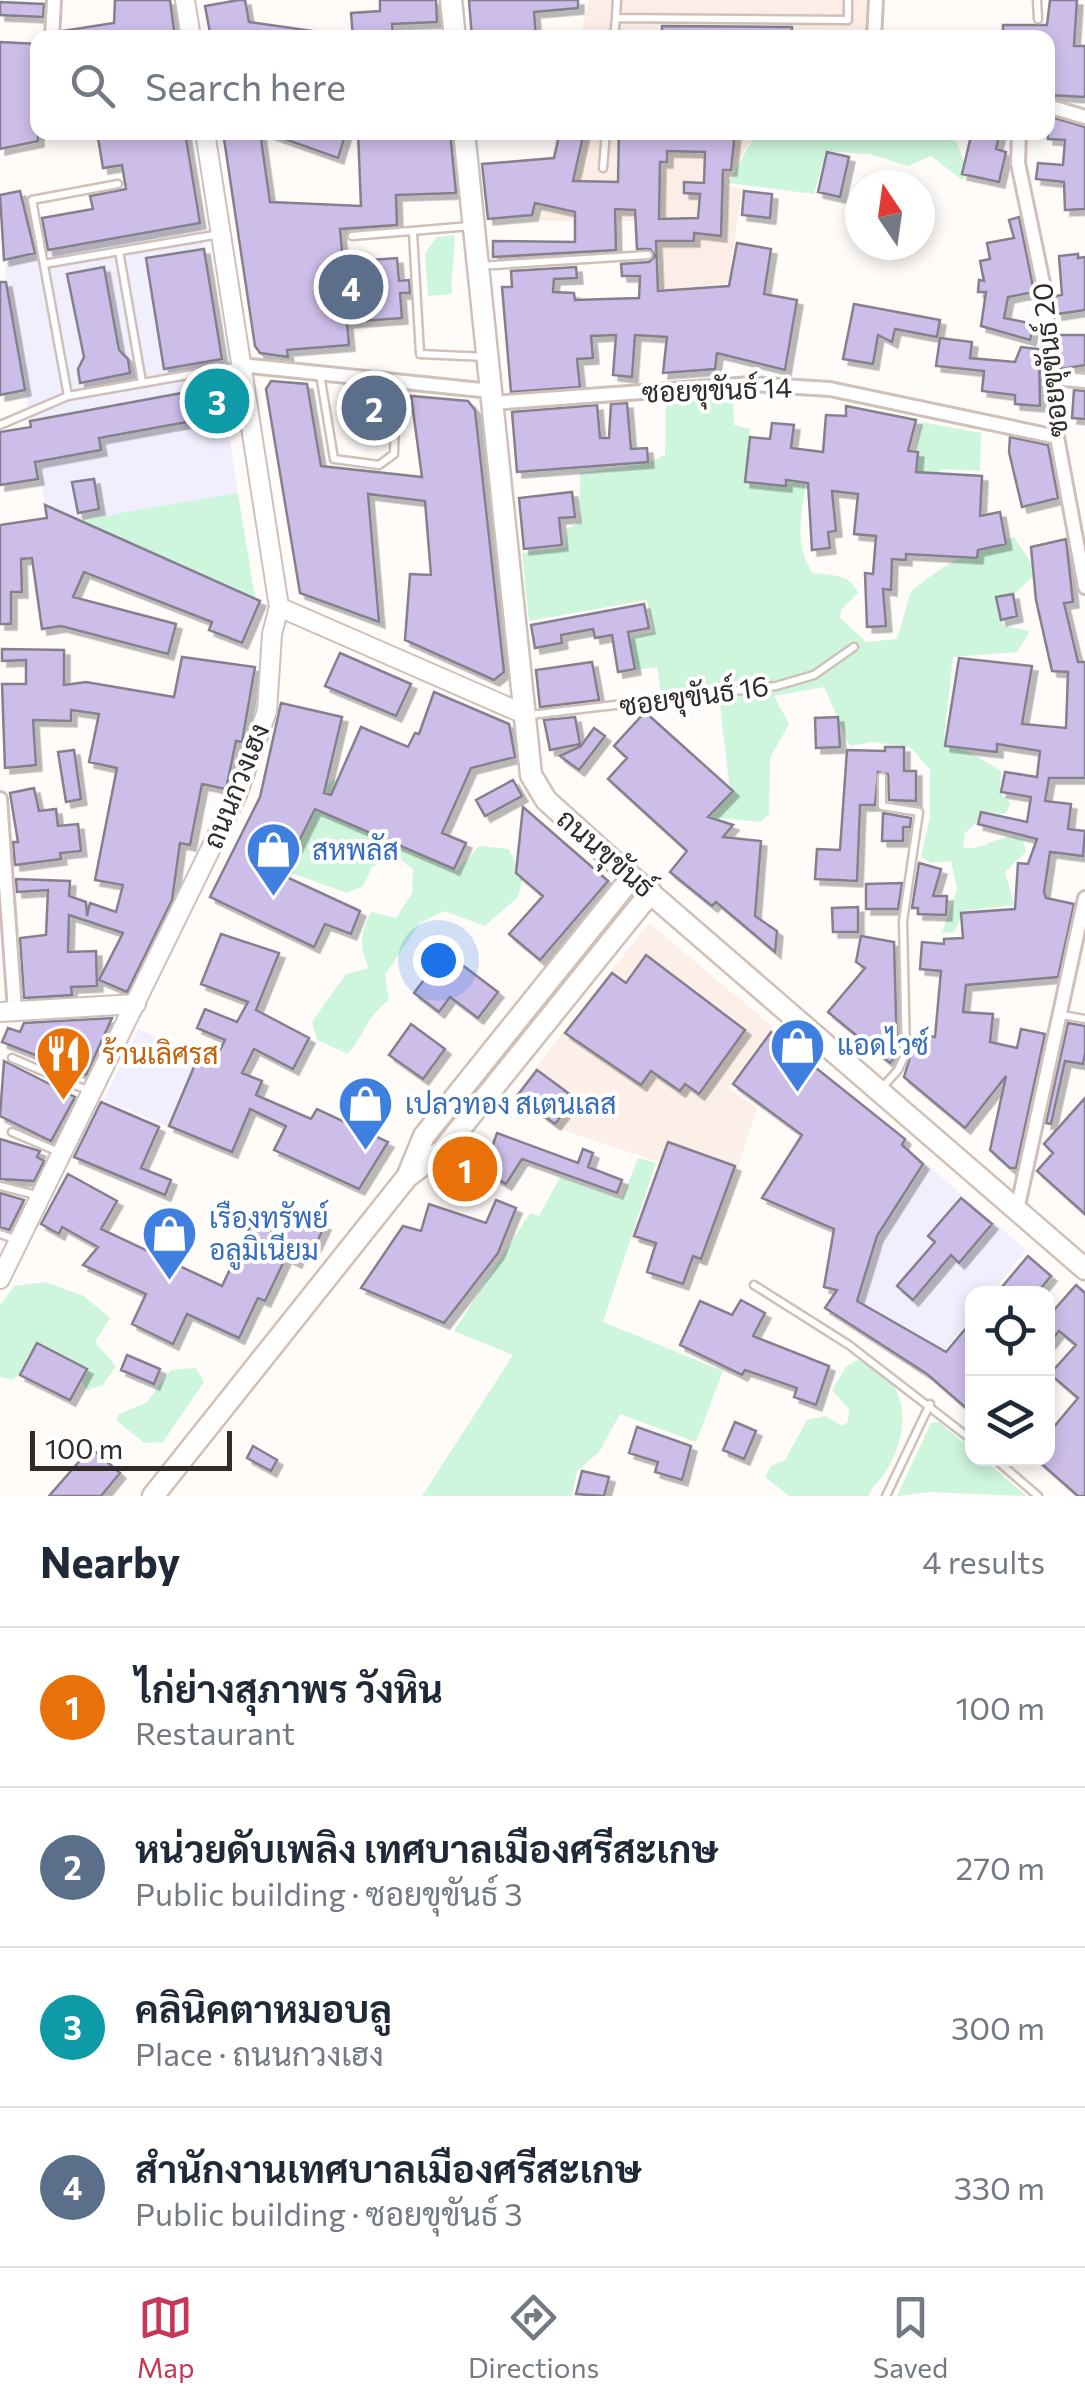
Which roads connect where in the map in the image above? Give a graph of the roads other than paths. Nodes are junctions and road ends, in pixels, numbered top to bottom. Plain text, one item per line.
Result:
1 (54, 0) edge
2 (185, 0) edge
3 (451, 0) edge
4 (617, 0) edge
5 (848, 0) edge
6 (876, 0) edge
7 (1037, 0) edge
8 (616, 18) junction
9 (1038, 19) dead end
10 (52, 30) edge
11 (190, 30) edge
12 (454, 30) edge
13 (615, 30) edge
14 (874, 30) edge
15 (1055, 108) edge
16 (1085, 117) edge
17 (206, 140) edge
18 (465, 140) edge
19 (605, 140) edge
20 (1018, 140) edge
21 (603, 168) dead end
22 (118, 184) dead end
23 (474, 226) junction
24 (413, 233) junction
25 (221, 234) junction
26 (352, 236) dead end
27 (119, 250) junction
28 (648, 255) dead end
29 (44, 264) junction
30 (478, 266) junction
31 (487, 358) junction
32 (241, 365) junction
33 (320, 373) junction
34 (1053, 378) junction
35 (396, 381) junction
36 (1085, 381) edge
37 (142, 382) junction
38 (68, 396) junction
39 (491, 397) junction
40 (0, 426) edge
41 (1057, 437) junction
42 (1085, 586) edge
43 (279, 608) junction
44 (854, 647) dead end
45 (524, 714) junction
46 (882, 777) dead end
47 (0, 799) edge
48 (632, 877) junction
49 (651, 892) junction
50 (1085, 898) edge
51 (136, 1004) junction
52 (8, 1012) edge
53 (1057, 1014) junction
54 (1085, 1019) edge
55 (12, 1058) dead end
56 (880, 1091) junction
57 (92, 1092) junction
58 (12, 1132) dead end
59 (62, 1154) junction
60 (407, 1177) junction
61 (0, 1186) edge
62 (41, 1196) junction
63 (1017, 1210) junction
64 (0, 1234) edge
65 (19, 1240) junction
66 (1085, 1269) edge
67 (1, 1275) edge
68 (754, 1286) dead end
69 (930, 1404) junction
70 (965, 1434) edge
71 (1003, 1466) edge
72 (153, 1496) edge
73 (886, 1496) edge
74 (1038, 1496) edge

1 - 10 street
2 - 11 street
3 - 12 main road
4 - 8 lane
5 - 8 lane
6 - 14 street
7 - 9 lane
8 - 13 lane
15 - 16 street
17 - 25 street, ถนนกวงเฮง
18 - 23 main road, ถนนขุขันธ์
19 - 21 lane
20 - 34 street, ซอยขุขันธ์ 20
22 - 29 lane
23 - 24 lane
23 - 30 main road, ถนนขุขันธ์
24 - 26 lane
24 - 31 lane
25 - 27 lane
25 - 32 street, ถนนกวงเฮง
27 - 29 lane
27 - 37 lane
28 - 30 lane
29 - 38 lane
30 - 31 main road, ถนนขุขันธ์
31 - 39 main road, ถนนขุขันธ์
32 - 33 street, ซอยขุขันธ์ 14
32 - 37 lane
32 - 43 street, ถนนกวงเฮง
33 - 35 street, ซอยขุขันธ์ 14
33 - 35 lane
34 - 36 street
34 - 41 street, ซอยขุขันธ์ 20
35 - 39 street, ซอยขุขันธ์ 14
37 - 38 lane
38 - 40 lane
39 - 41 street, ซอยขุขันธ์ 14
39 - 45 main road, ถนนขุขันธ์
41 - 42 street, ซอยขุขันธ์ 20
43 - 45 street
43 - 51 street, ถนนกวงเฮง
44 - 45 lane, ซอยขุขันธ์ 16
45 - 48 main road, ถนนขุขันธ์
46 - 56 lane
47 - 52 street
48 - 49 main road, ถนนขุขันธ์
48 - 60 main road
49 - 56 main road, ถนนขุขันธ์
49 - 60 main road
50 - 53 street
51 - 52 street
51 - 57 street, ถนนกวงเฮง
53 - 54 lane
53 - 63 street
55 - 57 lane
56 - 63 main road, ถนนขุขันธ์
57 - 59 street, ถนนกวงเฮง
58 - 59 lane
59 - 62 street, ถนนกวงเฮง
60 - 72 main road
61 - 62 lane
62 - 65 street, ถนนกวงเฮง
63 - 66 main road, ถนนขุขันธ์
64 - 65 lane
65 - 67 street, ถนนกวงเฮง
68 - 69 lane
69 - 70 lane
69 - 73 lane
71 - 74 lane

